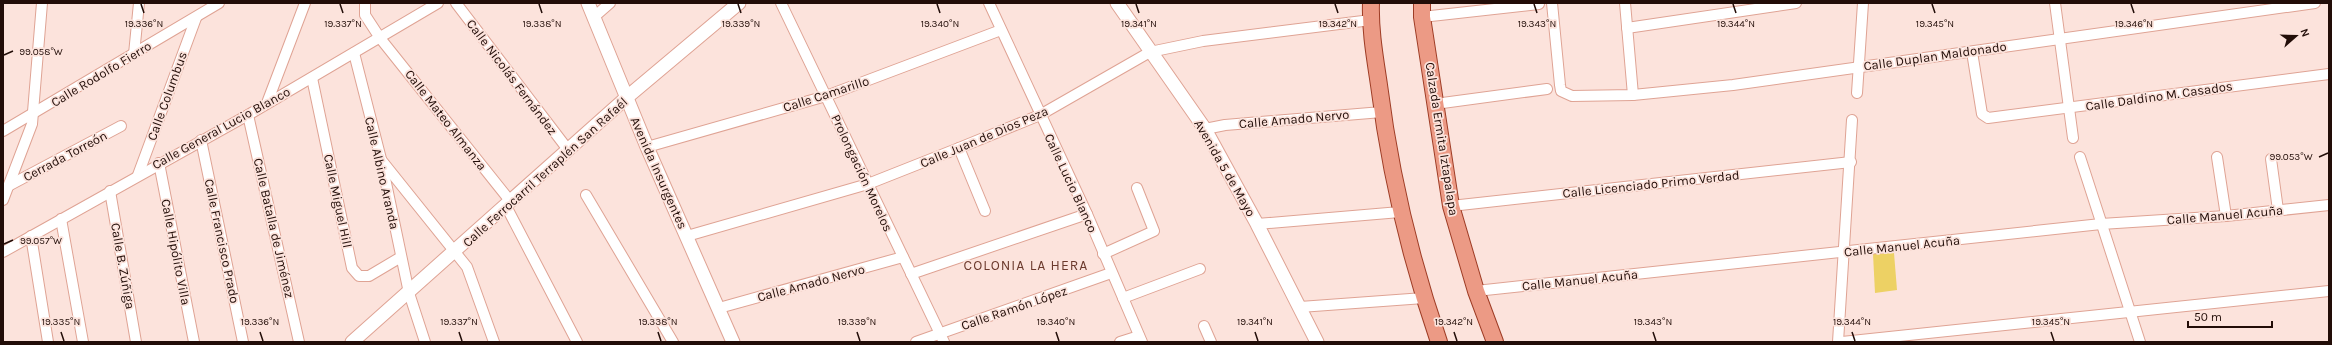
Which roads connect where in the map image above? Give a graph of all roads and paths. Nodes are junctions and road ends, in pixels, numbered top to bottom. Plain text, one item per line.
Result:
1 (42, 3) edge
2 (139, 3) edge
3 (219, 3) edge
4 (305, 3) edge
5 (365, 3) edge
6 (438, 3) edge
7 (456, 3) edge
8 (588, 3) edge
9 (610, 3) edge
10 (739, 3) edge
11 (781, 3) edge
12 (989, 3) edge
13 (1117, 3) edge
14 (1370, 3) edge
15 (1552, 3) edge
16 (1624, 3) edge
17 (1796, 3) edge
18 (1863, 3) edge
19 (2055, 3) edge
20 (2315, 3) edge
21 (1539, 4) dead end
22 (206, 7) edge
23 (1422, 10) edge
24 (594, 17) junction
25 (196, 18) junction
26 (1370, 20) junction
27 (1627, 28) junction
28 (1001, 30) junction
29 (380, 38) junction
30 (2060, 38) junction
31 (1150, 52) junction
32 (1972, 52) junction
33 (354, 53) junction
34 (134, 54) junction
35 (1859, 67) junction
36 (2329, 74) edge
37 (312, 78) junction
38 (1547, 89) dead end
39 (1857, 93) dead end
40 (1633, 95) junction
41 (826, 96) junction
42 (626, 98) junction
43 (267, 103) junction
44 (1435, 104) junction
45 (2069, 108) junction
46 (1382, 112) junction
47 (31, 115) junction
48 (248, 115) junction
49 (1040, 115) junction
50 (1852, 120) dead end
51 (121, 126) dead end
52 (1206, 129) junction
53 (3, 131) edge
54 (2073, 138) dead end
55 (201, 140) junction
56 (647, 147) junction
57 (960, 148) junction
58 (569, 151) junction
59 (2080, 157) dead end
60 (2217, 157) dead end
61 (380, 159) junction
62 (2271, 160) dead end
63 (1851, 162) junction
64 (159, 163) junction
65 (138, 175) junction
66 (868, 184) junction
67 (10, 185) junction
68 (1137, 188) dead end
69 (110, 191) junction
70 (586, 195) dead end
71 (3, 200) edge
72 (508, 204) junction
73 (2329, 205) edge
74 (1451, 206) junction
75 (2278, 210) junction
76 (985, 211) dead end
77 (1400, 212) junction
78 (1087, 214) junction
79 (2226, 216) junction
80 (61, 219) junction
81 (1257, 224) junction
82 (2101, 224) junction
83 (31, 236) junction
84 (687, 236) junction
85 (3, 252) edge
86 (455, 252) junction
87 (1844, 252) junction
88 (1103, 254) junction
89 (401, 257) junction
90 (903, 257) junction
91 (1200, 269) dead end
92 (1111, 273) junction
93 (911, 274) junction
94 (1476, 291) junction
95 (2329, 291) edge
96 (409, 293) junction
97 (1123, 298) junction
98 (1424, 298) junction
99 (1300, 307) junction
100 (719, 308) junction
101 (2130, 311) junction
102 (1204, 326) dead end
103 (942, 338) edge
104 (1140, 339) edge
105 (357, 340) edge
106 (48, 342) edge
107 (83, 342) edge
108 (136, 342) edge
109 (194, 342) edge
110 (243, 342) edge
111 (299, 342) edge
112 (425, 342) edge
113 (494, 342) edge
114 (577, 342) edge
115 (673, 342) edge
116 (733, 342) edge
117 (916, 342) edge
118 (1120, 342) edge
119 (1211, 342) edge
120 (1317, 342) edge
121 (1439, 342) edge
122 (1495, 342) edge
123 (1838, 342) edge
124 (1842, 342) edge
125 (2140, 342) edge

1 - 47 street
2 - 34 street
3 - 22 street, Calle Rodolfo Fierro
4 - 43 street
5 - 29 street, Calle Mateo Almanza
6 - 29 street, Calle General Lucio Blanco
7 - 58 street, Calle Nicolás Fernández
8 - 24 street, Avenida Insurgentes
9 - 24 street
10 - 42 street, Calle Ferrocarril Terraplén San Rafaél
11 - 41 street, Prolongación Morelos
12 - 28 street, Calle Lucio Blanco
13 - 31 street, Avenida 5 de Mayo
14 - 26 main road
15 - 40 street, Calle Duplan Maldonado
16 - 27 street
17 - 27 street
18 - 35 street
19 - 30 street
20 - 30 street, Calle Duplan Maldonado
21 - 23 street
22 - 25 street, Calle Rodolfo Fierro
23 - 44 main road, Calzada Ermita Iztapalapa
24 - 42 street, Avenida Insurgentes
25 - 34 street, Calle Rodolfo Fierro
25 - 65 street, Calle Columbus
26 - 31 street, Calle Juan de Dios Peza
26 - 46 main road
27 - 40 street
28 - 41 street, Calle Camarillo
28 - 49 street, Calle Lucio Blanco
29 - 33 street, Calle General Lucio Blanco
29 - 72 street, Calle Mateo Almanza
30 - 32 street, Calle Duplan Maldonado
30 - 45 street
31 - 49 street, Calle Juan de Dios Peza
31 - 52 street, Avenida 5 de Mayo
32 - 35 street, Calle Duplan Maldonado
32 - 45 street, Calle Daldino M. Casados
33 - 37 street, Calle General Lucio Blanco
33 - 61 street, Calle Albino Aranda
34 - 47 street, Calle Rodolfo Fierro
35 - 39 street
35 - 40 street, Calle Duplan Maldonado
36 - 45 street, Calle Daldino M. Casados
37 - 43 street, Calle General Lucio Blanco
37 - 89 street, Calle Miguel Hill
38 - 44 street
41 - 56 street, Calle Camarillo
41 - 66 street, Prolongación Morelos
42 - 56 street, Avenida Insurgentes
42 - 58 street, Calle Ferrocarril Terraplén San Rafaél
43 - 48 street, Calle General Lucio Blanco
44 - 74 main road, Calzada Ermita Iztapalapa
45 - 54 street
46 - 52 street, Calle Amado Nervo
46 - 77 main road
47 - 53 street, Calle Rodolfo Fierro
47 - 67 street
48 - 55 street, Calle General Lucio Blanco
48 - 111 street, Calle Batalla de Jiménez
49 - 57 street, Calle Juan de Dios Peza
49 - 78 street, Calle Lucio Blanco
50 - 63 street
51 - 67 street, Cerrada Torreón
52 - 81 street, Avenida 5 de Mayo
55 - 64 street, Calle General Lucio Blanco
55 - 110 street, Calle Francisco Prado
56 - 84 street, Avenida Insurgentes
57 - 66 street, Calle Juan de Dios Peza
57 - 76 street
58 - 72 street, Calle Ferrocarril Terraplén San Rafaél
59 - 82 street
60 - 79 street
61 - 86 street
61 - 89 street, Calle Albino Aranda
62 - 75 street
63 - 74 street, Calle Licenciado Primo Verdad
63 - 87 street
64 - 65 street, Calle General Lucio Blanco
64 - 109 street, Calle Hipólito Villa
65 - 69 street, Calle General Lucio Blanco
66 - 84 street, Calle Juan de Dios Peza
66 - 90 street, Prolongación Morelos
67 - 71 street
68 - 88 street
69 - 80 street, Calle General Lucio Blanco
69 - 108 street, Calle B. Zúñiga
70 - 115 street
72 - 86 street, Calle Ferrocarril Terraplén San Rafaél
72 - 114 street, Calle Mateo Almanza
73 - 75 street, Calle Manuel Acuña
74 - 94 main road, Calzada Ermita Iztapalapa
75 - 79 street, Calle Manuel Acuña
77 - 81 street
77 - 98 main road
78 - 88 street, Calle Lucio Blanco
78 - 93 street
79 - 82 street, Calle Manuel Acuña
80 - 83 street, Calle General Lucio Blanco
80 - 107 street
81 - 99 street, Avenida 5 de Mayo
82 - 87 street, Calle Manuel Acuña
82 - 101 street
83 - 85 street, Calle General Lucio Blanco
83 - 106 street
84 - 100 street, Avenida Insurgentes
86 - 96 street, Calle Ferrocarril Terraplén San Rafaél
86 - 113 street
87 - 94 street, Calle Manuel Acuña
87 - 123 street
88 - 92 street, Calle Lucio Blanco
89 - 96 street, Calle Albino Aranda
90 - 93 street, Prolongación Morelos
90 - 100 street, Calle Amado Nervo
91 - 97 street
92 - 97 street, Calle Lucio Blanco
92 - 103 street, Calle Ramón López
93 - 103 street, Prolongación Morelos
94 - 122 main road, Calzada Ermita Iztapalapa
95 - 101 street
96 - 105 street, Calle Ferrocarril Terraplén San Rafaél
96 - 112 street, Calle Albino Aranda
97 - 104 street, Calle Lucio Blanco
98 - 99 street
98 - 121 main road
99 - 120 street, Avenida 5 de Mayo
100 - 116 street, Avenida Insurgentes
101 - 124 street
101 - 125 street
102 - 119 street
103 - 117 street, Calle Ramón López
104 - 118 street

